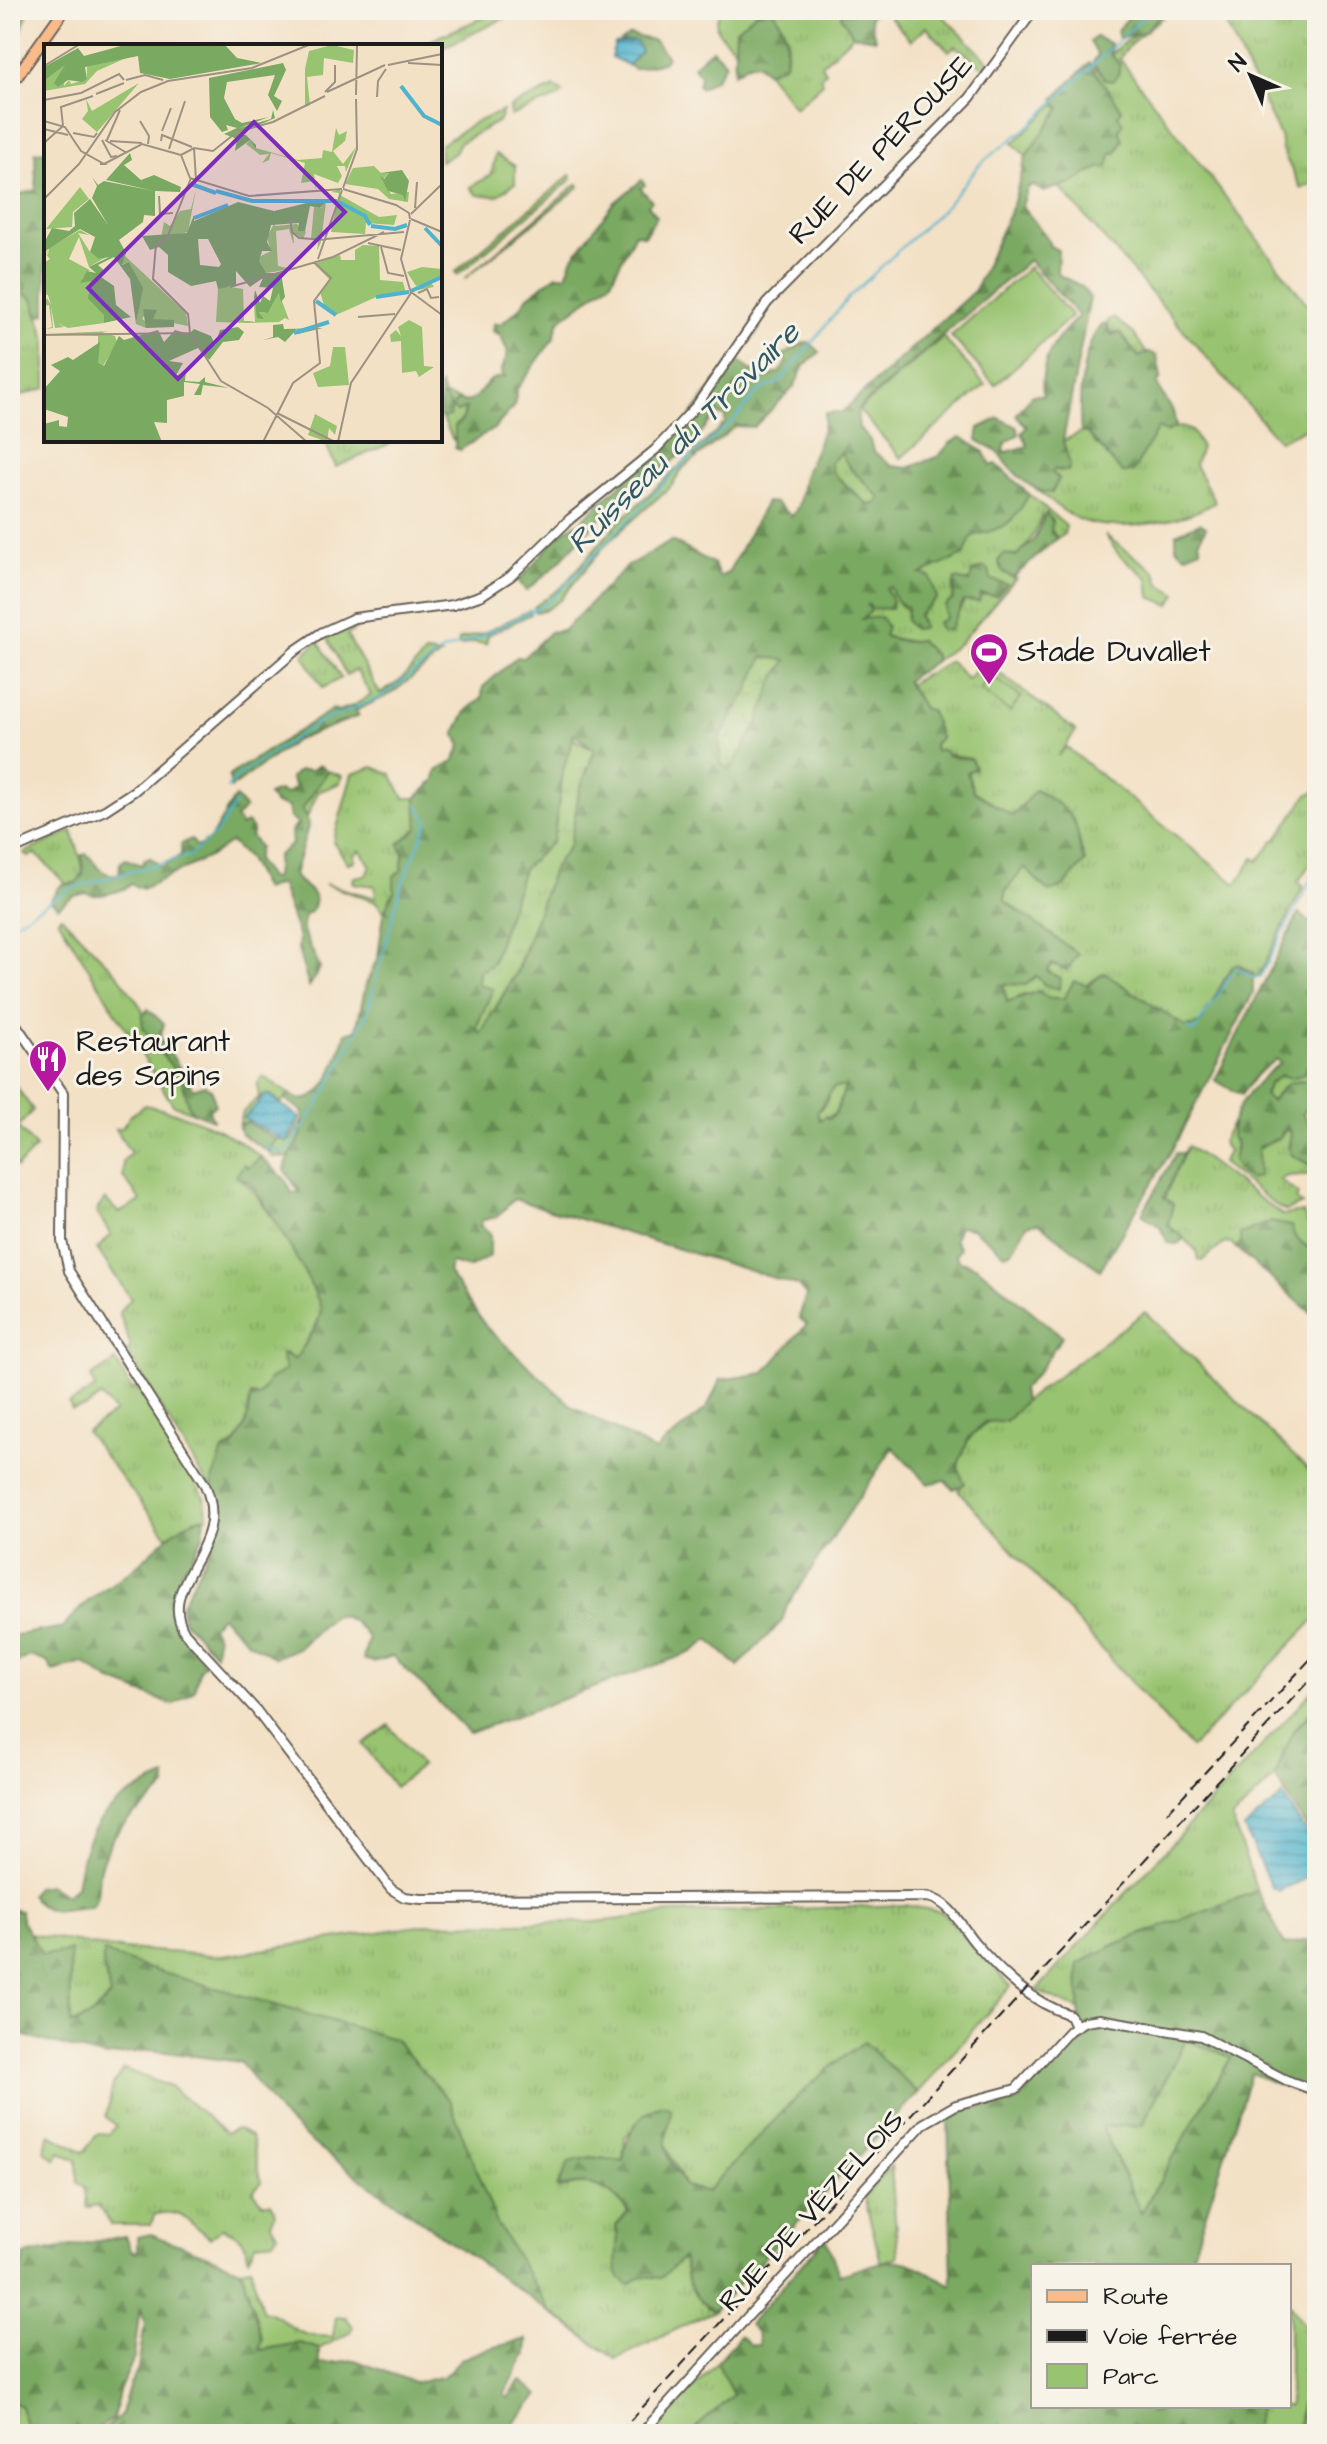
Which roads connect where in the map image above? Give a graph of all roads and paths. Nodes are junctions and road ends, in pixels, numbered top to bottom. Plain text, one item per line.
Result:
1 (64, 10) edge
2 (1034, 10) edge
3 (10, 86) edge
4 (10, 851) edge
5 (10, 1016) edge
6 (1075, 2026) junction
7 (1317, 2091) edge
8 (641, 2434) edge

1 - 3 main road
2 - 4 street, RUE DE PÉROUSE
5 - 6 street
6 - 7 street
6 - 8 street, RUE DE VÉZELOIS

